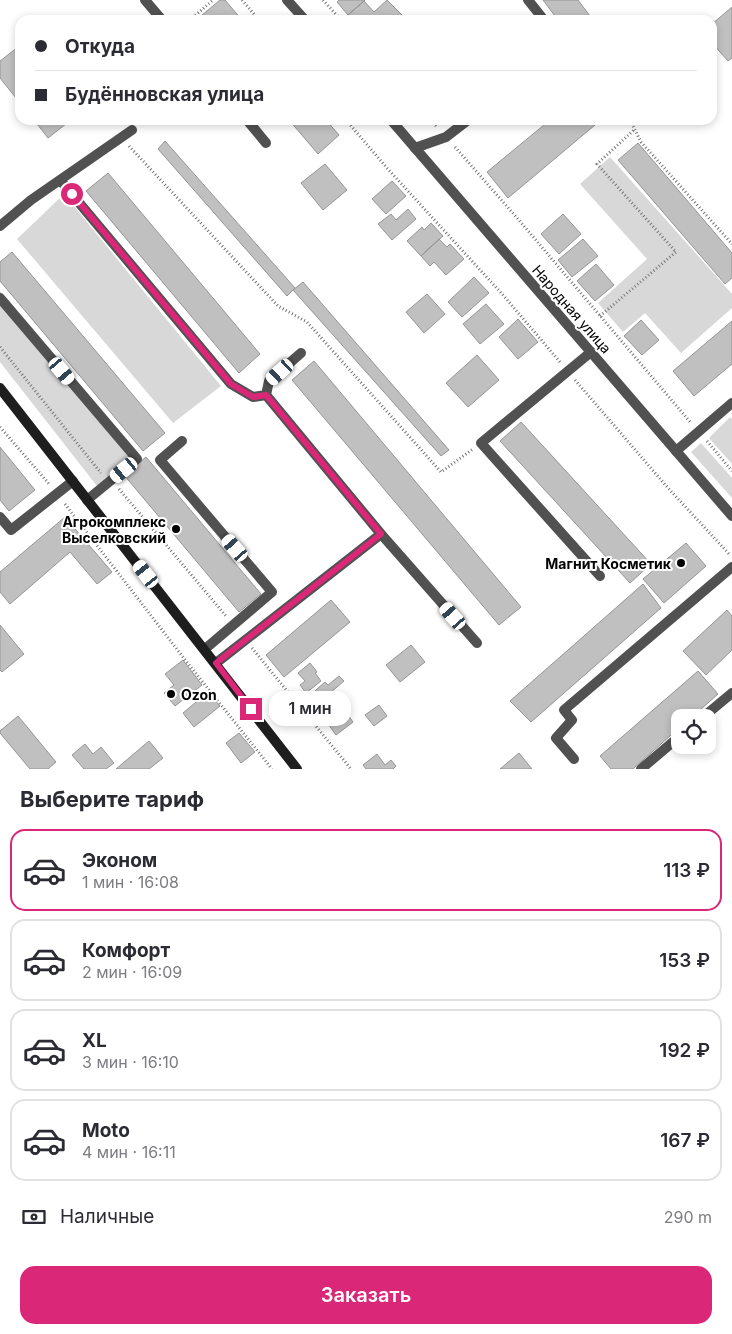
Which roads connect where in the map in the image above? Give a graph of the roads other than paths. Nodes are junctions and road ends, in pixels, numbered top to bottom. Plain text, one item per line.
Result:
1 (146, 0) edge
2 (287, 0) edge
3 (528, 0) edge
4 (158, 15) edge
5 (300, 15) edge
6 (540, 15) edge
7 (251, 125) edge
8 (395, 125) edge
9 (462, 125) edge
10 (132, 130) dead end
11 (266, 143) dead end
12 (415, 148) junction
13 (60, 180) junction
14 (0, 226) edge
15 (0, 298) edge
16 (591, 352) junction
17 (301, 353) dead end
18 (0, 388) edge
19 (266, 395) junction
20 (732, 403) edge
21 (182, 441) dead end
22 (676, 452) junction
23 (73, 482) junction
24 (87, 500) junction
25 (0, 516) edge
26 (732, 516) edge
27 (381, 534) junction
28 (732, 567) edge
29 (600, 576) dead end
30 (477, 643) dead end
31 (205, 649) junction
32 (216, 663) junction
33 (732, 693) edge
34 (713, 709) edge
35 (671, 744) edge
36 (574, 759) dead end
37 (297, 769) edge
38 (641, 769) edge

1 - 4 street
2 - 5 street
3 - 6 street
7 - 11 street
8 - 12 street, Народная улица
9 - 12 street
10 - 13 street
12 - 16 street, Народная улица
13 - 14 street
13 - 19 street
15 - 24 street
16 - 22 street, Народная улица
16 - 29 street
17 - 19 street
18 - 23 street
19 - 27 street
20 - 22 street
21 - 31 street
22 - 26 street, Народная улица
23 - 24 street
23 - 25 street
24 - 31 street
27 - 30 street
27 - 32 street
28 - 36 street
31 - 32 street
32 - 37 street
33 - 34 street
35 - 38 street

